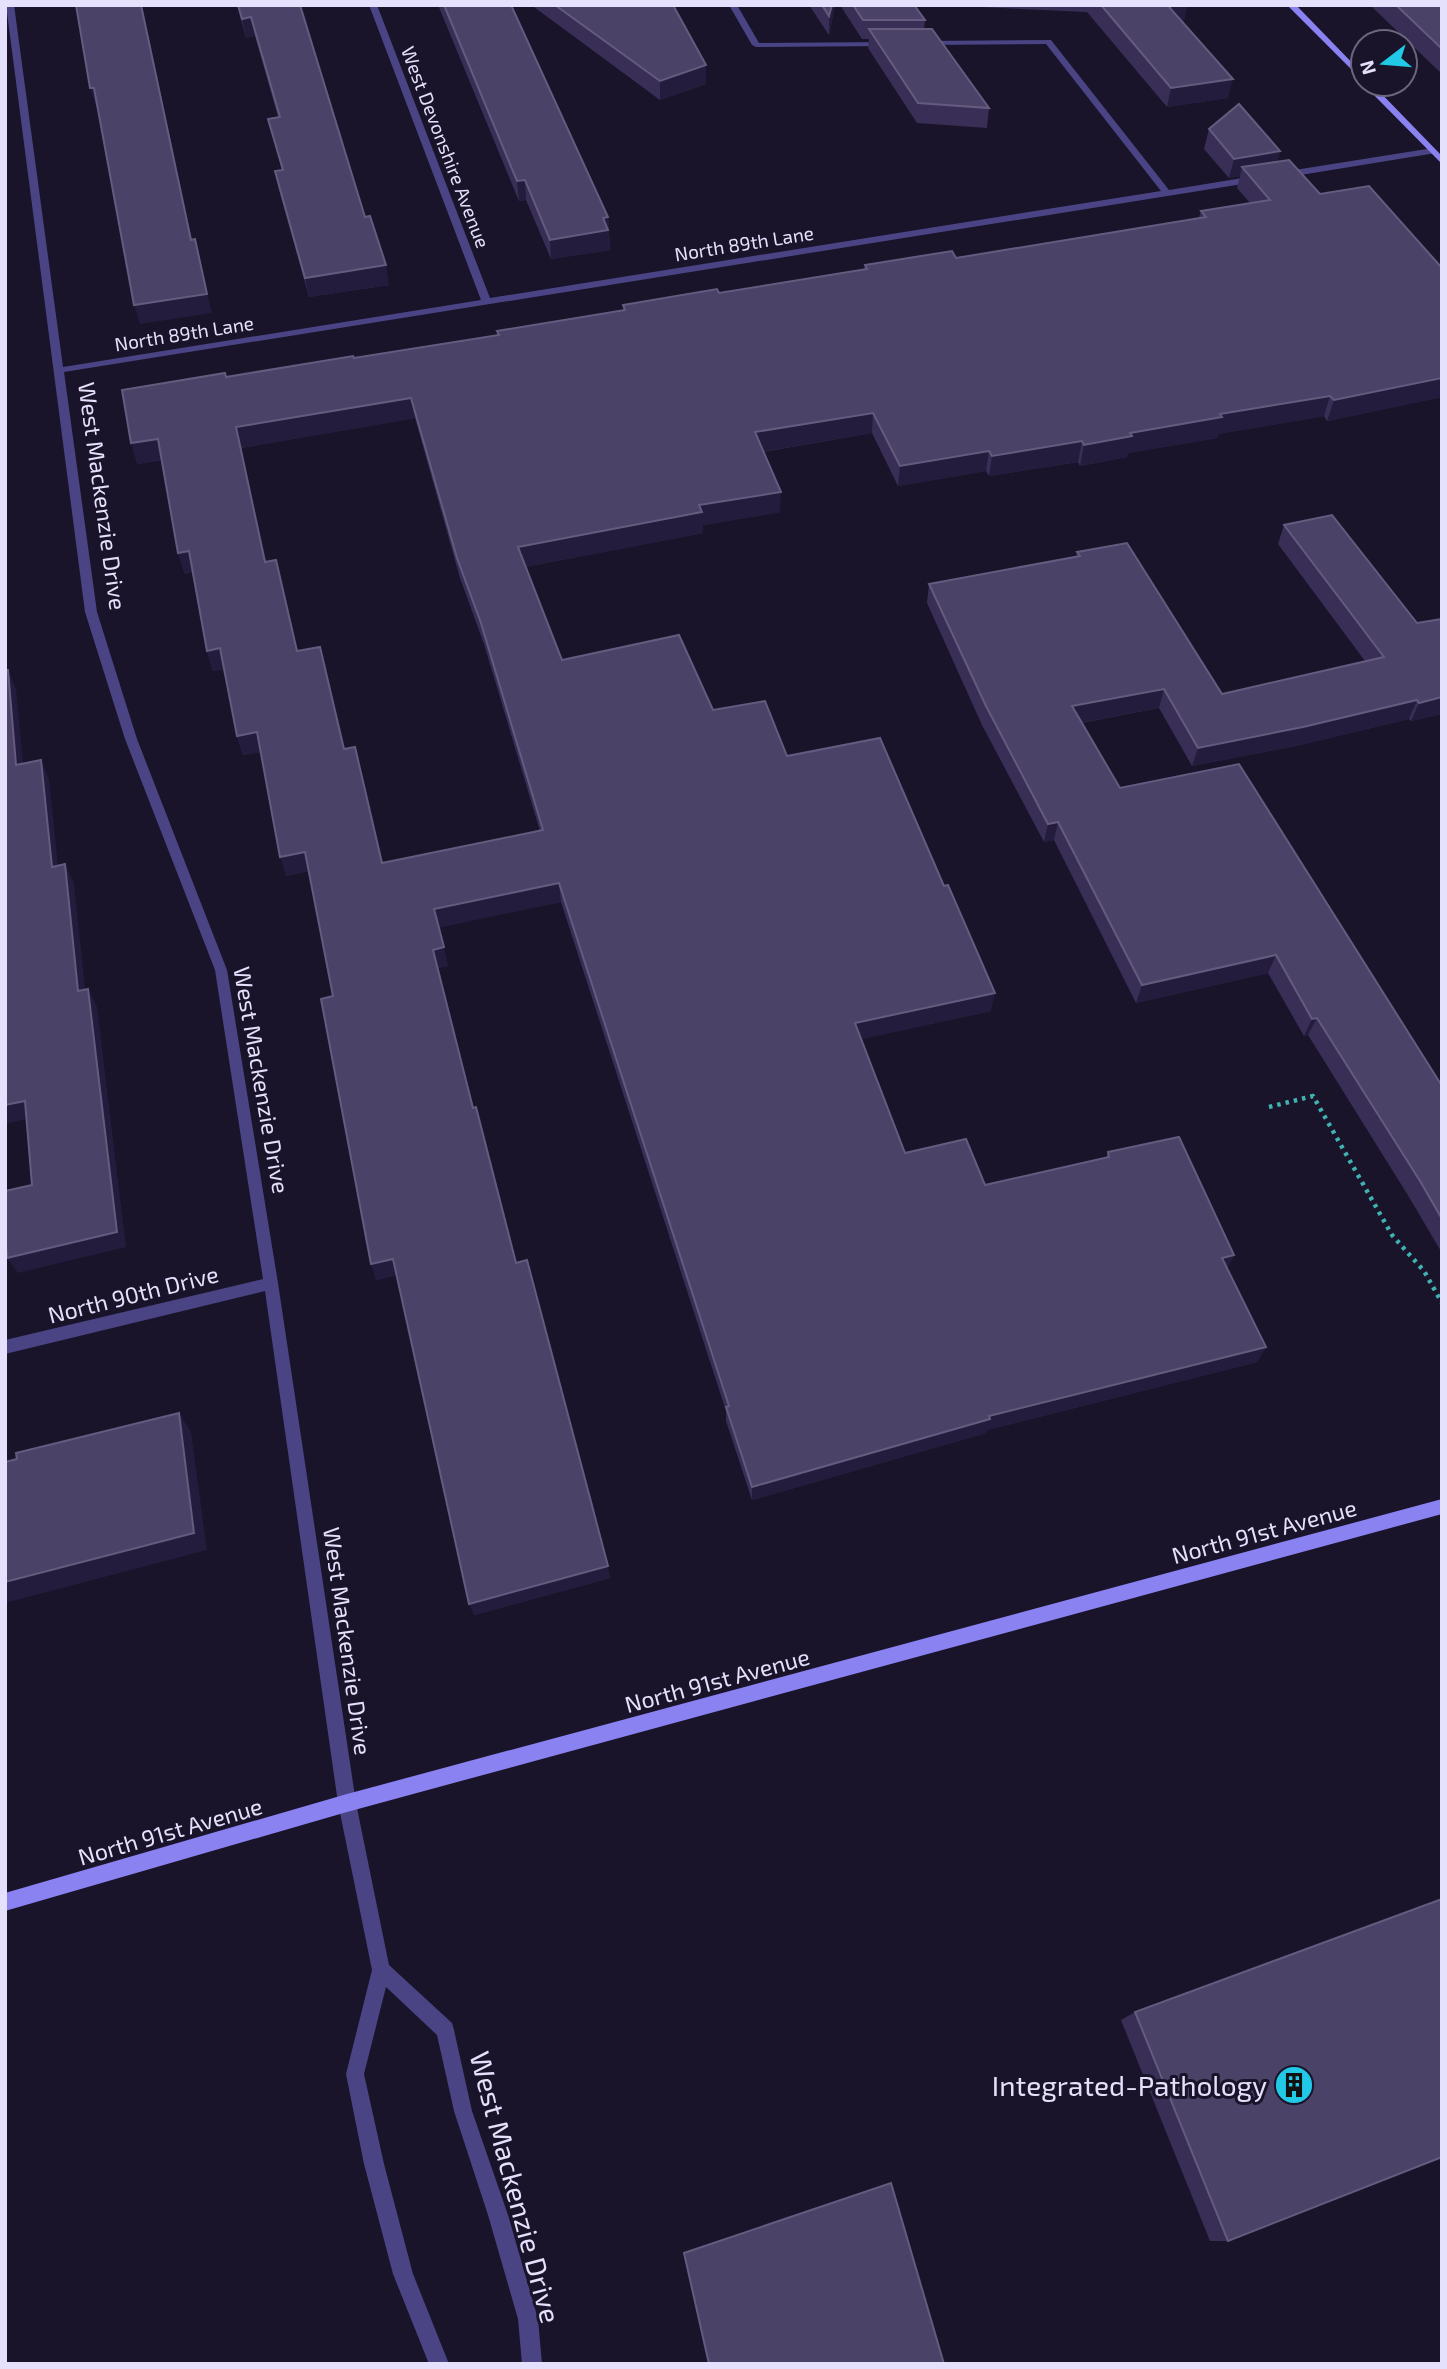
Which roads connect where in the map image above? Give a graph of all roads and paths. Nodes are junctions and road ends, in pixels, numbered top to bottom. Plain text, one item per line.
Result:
1 (373, 5) edge
2 (733, 5) edge
3 (1291, 5) edge
4 (11, 7) edge
5 (895, 44) edge
6 (909, 44) edge
7 (1349, 65) edge
8 (1381, 98) edge
9 (1433, 151) junction
10 (1442, 161) edge
11 (1273, 176) edge
12 (1260, 178) edge
13 (1167, 193) junction
14 (487, 302) junction
15 (61, 370) junction
16 (1269, 1107) dead end
17 (271, 1283) junction
18 (1442, 1303) edge
19 (5, 1347) edge
20 (1442, 1506) edge
21 (347, 1803) junction
22 (5, 1902) edge
23 (381, 1970) junction
24 (439, 2364) edge
25 (532, 2364) edge

1 - 14 street, West Devonshire Avenue
2 - 5 street
3 - 7 main road
4 - 15 street, West Mackenzie Drive
6 - 13 street
8 - 9 main road
9 - 10 main road
9 - 11 street
12 - 13 street, North 89th Lane
13 - 14 street, North 89th Lane
14 - 15 street, North 89th Lane
15 - 17 street, West Mackenzie Drive
16 - 18 path
17 - 19 street, North 90th Drive
17 - 21 street, West Mackenzie Drive
20 - 21 main road, North 91st Avenue
21 - 22 main road, North 91st Avenue
21 - 23 street, West Mackenzie Drive
23 - 24 street, West Mackenzie Drive
23 - 25 street, West Mackenzie Drive

